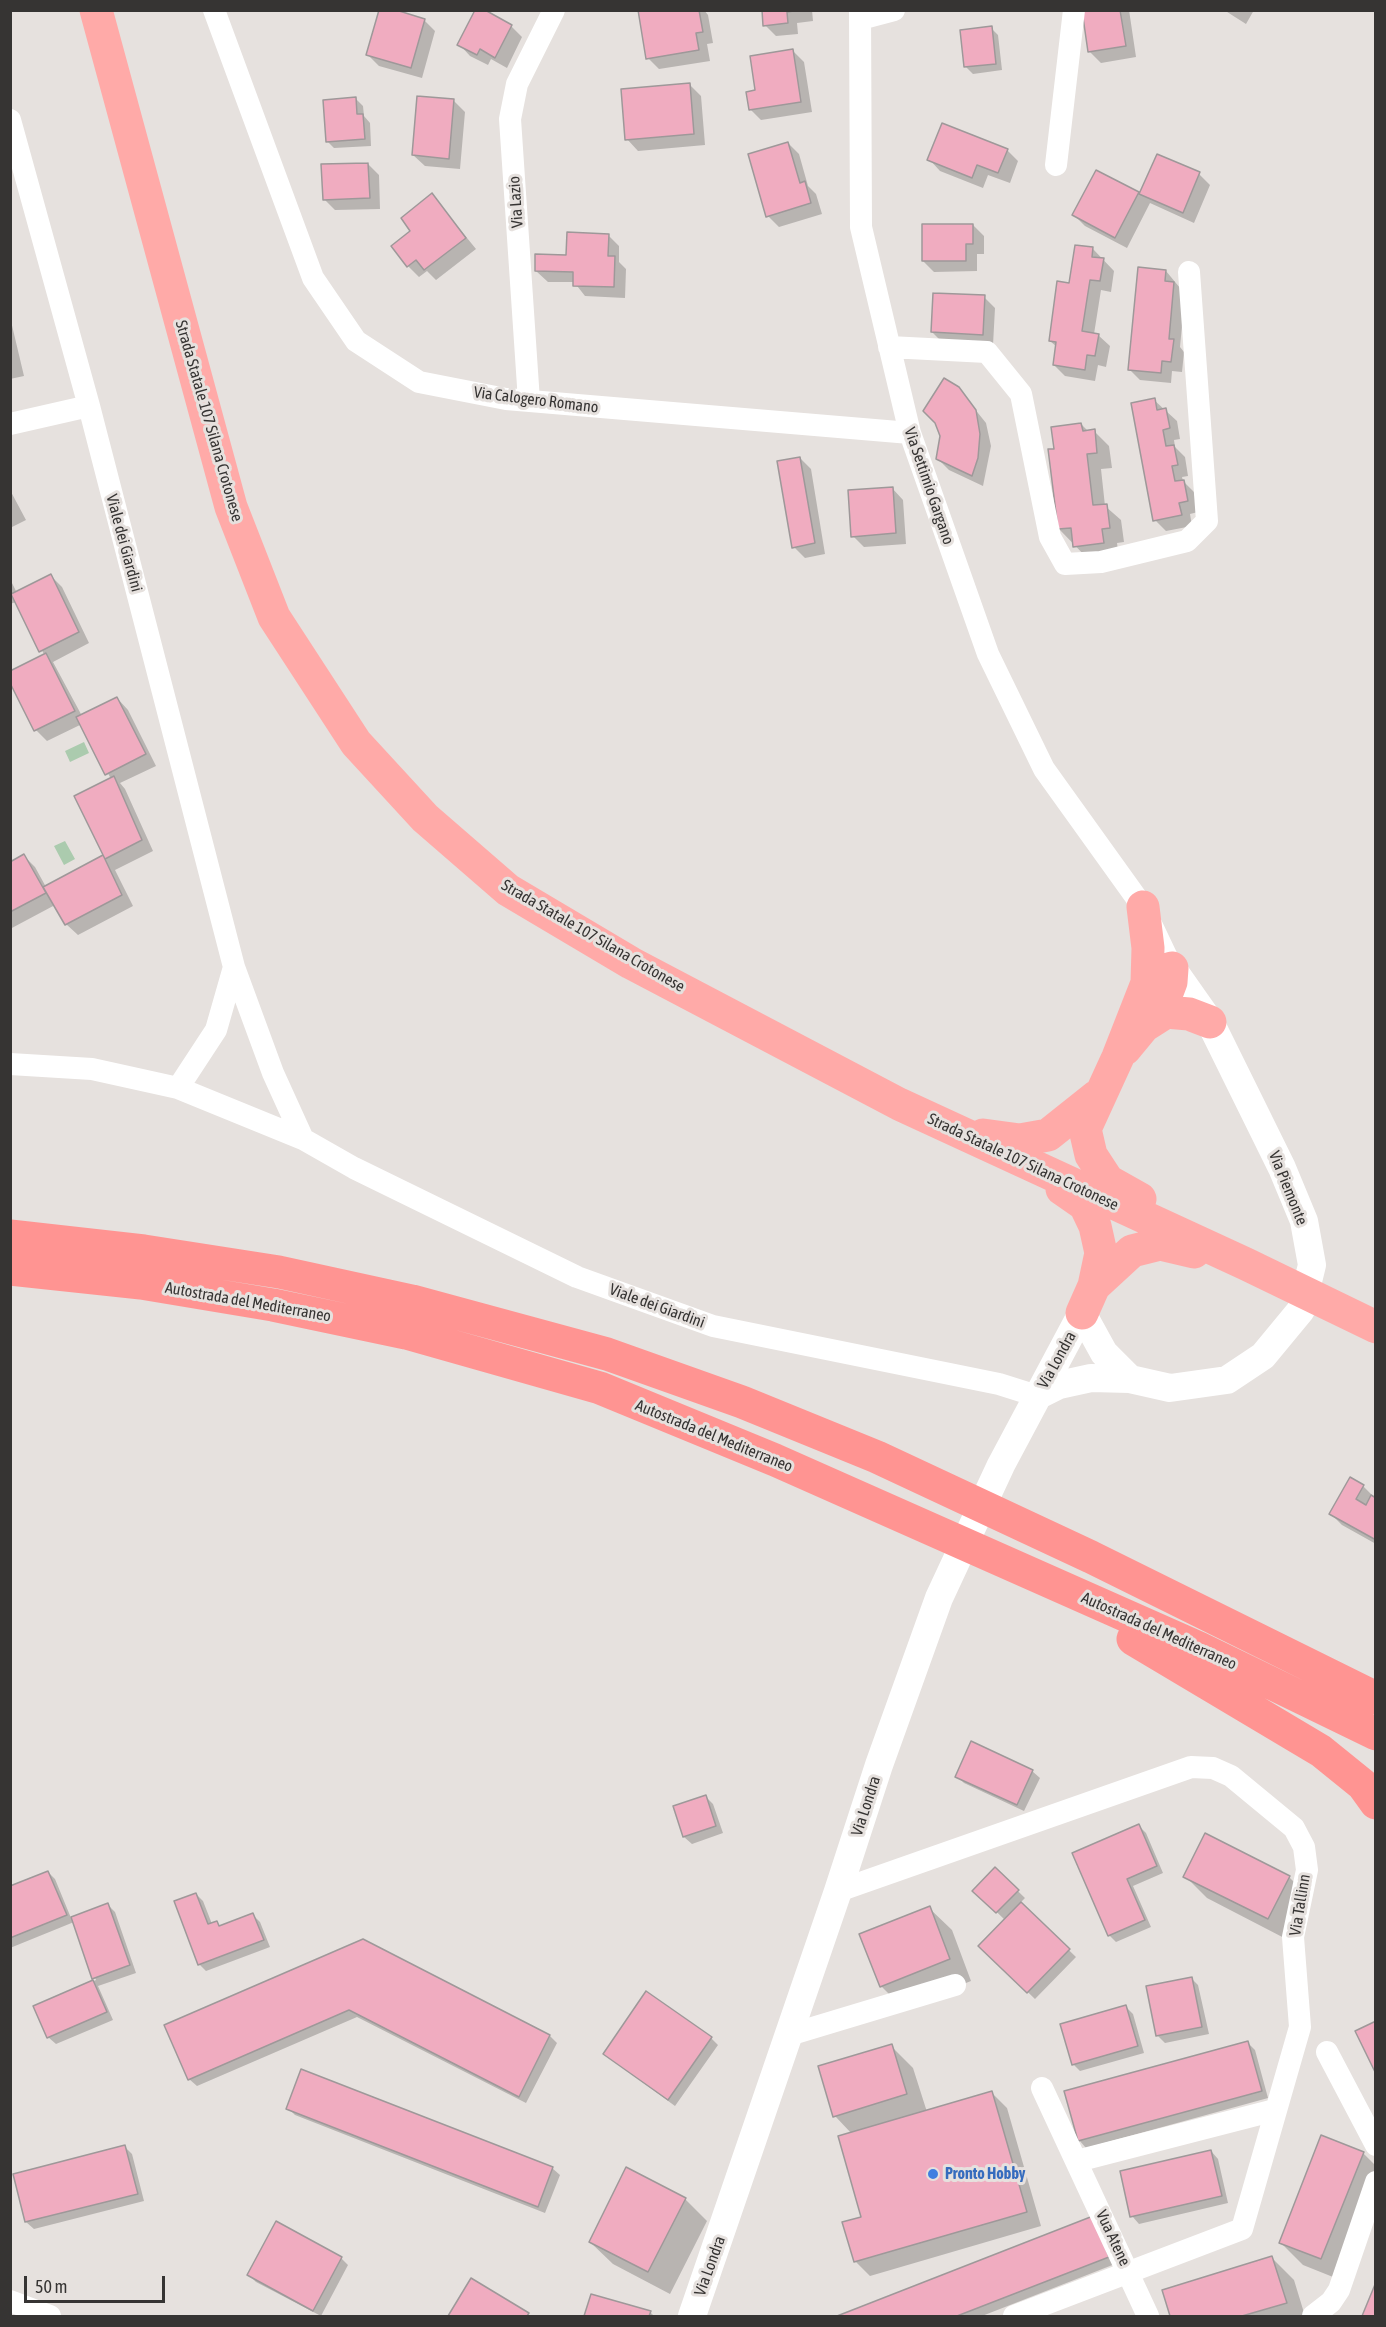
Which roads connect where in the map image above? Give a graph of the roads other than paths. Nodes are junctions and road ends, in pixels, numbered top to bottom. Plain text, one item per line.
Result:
1 (96, 10) edge
2 (213, 10) edge
3 (554, 10) edge
4 (894, 10) edge
5 (1074, 10) edge
6 (860, 15) edge
7 (10, 120) edge
8 (1056, 165) dead end
9 (1189, 272) dead end
10 (889, 347) junction
11 (529, 401) junction
12 (89, 406) junction
13 (10, 424) edge
14 (910, 433) junction
15 (1143, 907) joint
16 (234, 967) junction
17 (1159, 976) junction
18 (1210, 1022) junction
19 (1144, 1026) junction
20 (1119, 1057) junction
21 (10, 1064) edge
22 (178, 1088) junction
23 (1101, 1093) junction
24 (899, 1104) junction
25 (303, 1139) junction
26 (993, 1149) junction
27 (10, 1236) edge
28 (1246, 1264) junction
29 (10, 1269) edge
30 (1278, 1281) junction
31 (1088, 1300) junction
32 (1376, 1327) edge
33 (1064, 1347) junction
34 (1097, 1365) junction
35 (1037, 1396) junction
36 (775, 1460) junction
37 (1211, 1616) junction
38 (1376, 1674) edge
39 (1376, 1698) edge
40 (1376, 1734) edge
41 (1376, 1803) edge
42 (838, 1892) junction
43 (955, 1984) dead end
44 (789, 2035) junction
45 (1327, 2052) dead end
46 (1042, 2088) dead end
47 (1275, 2110) junction
48 (1376, 2145) edge
49 (1077, 2161) junction
50 (1376, 2182) edge
51 (1129, 2272) junction
52 (10, 2301) edge
53 (50, 2316) edge
54 (692, 2316) edge
55 (1014, 2316) edge
56 (1148, 2316) edge
57 (1313, 2316) edge

1 - 24 highway, Strada Statale 107 Silana Crotonese
2 - 11 street, Via Calogero Romano
3 - 11 street, Via Lazio
4 - 6 street
5 - 8 street
6 - 10 street, Via Settimio Gargano
7 - 12 street, Viale dei Giardini
9 - 10 street
10 - 14 street, Via Settimio Gargano
11 - 14 street, Via Calogero Romano
12 - 13 street
12 - 16 street, Viale dei Giardini
14 - 15 street, Via Settimio Gargano
15 - 17 highway
16 - 22 street
16 - 25 street, Viale dei Giardini
17 - 18 street, Via Piemonte
17 - 19 highway
17 - 20 highway
18 - 19 highway
18 - 34 street, Via Piemonte
19 - 20 highway
20 - 23 highway
21 - 22 street, Viale dei Giardini
22 - 25 street, Viale dei Giardini
23 - 24 highway
23 - 28 highway
24 - 26 highway, Strada Statale 107 Silana Crotonese
25 - 35 street, Viale dei Giardini
26 - 28 highway, Strada Statale 107 Silana Crotonese
26 - 31 highway
27 - 37 highway, Autostrada del Mediterraneo
28 - 30 highway, Strada Statale 107 Silana Crotonese
29 - 36 highway, Autostrada del Mediterraneo
30 - 31 highway
30 - 32 highway, Strada Statale 107 Silana Crotonese
31 - 33 street, Via Londra
31 - 34 street
33 - 34 street
33 - 35 street, Via Londra
34 - 35 street
35 - 42 street, Via Londra
36 - 40 highway, Autostrada del Mediterraneo
36 - 41 highway
37 - 38 highway
37 - 39 highway, Autostrada del Mediterraneo
42 - 44 street, Via Londra
42 - 47 street, Via Tallinn
43 - 44 street
44 - 54 street, Via Londra
45 - 48 street
46 - 49 street, Vua Atene
47 - 49 street
47 - 51 street, Via Tallinn
49 - 51 street, Vua Atene
50 - 57 street
51 - 55 street, Via Tallinn
51 - 56 street, Vua Atene
52 - 53 street

